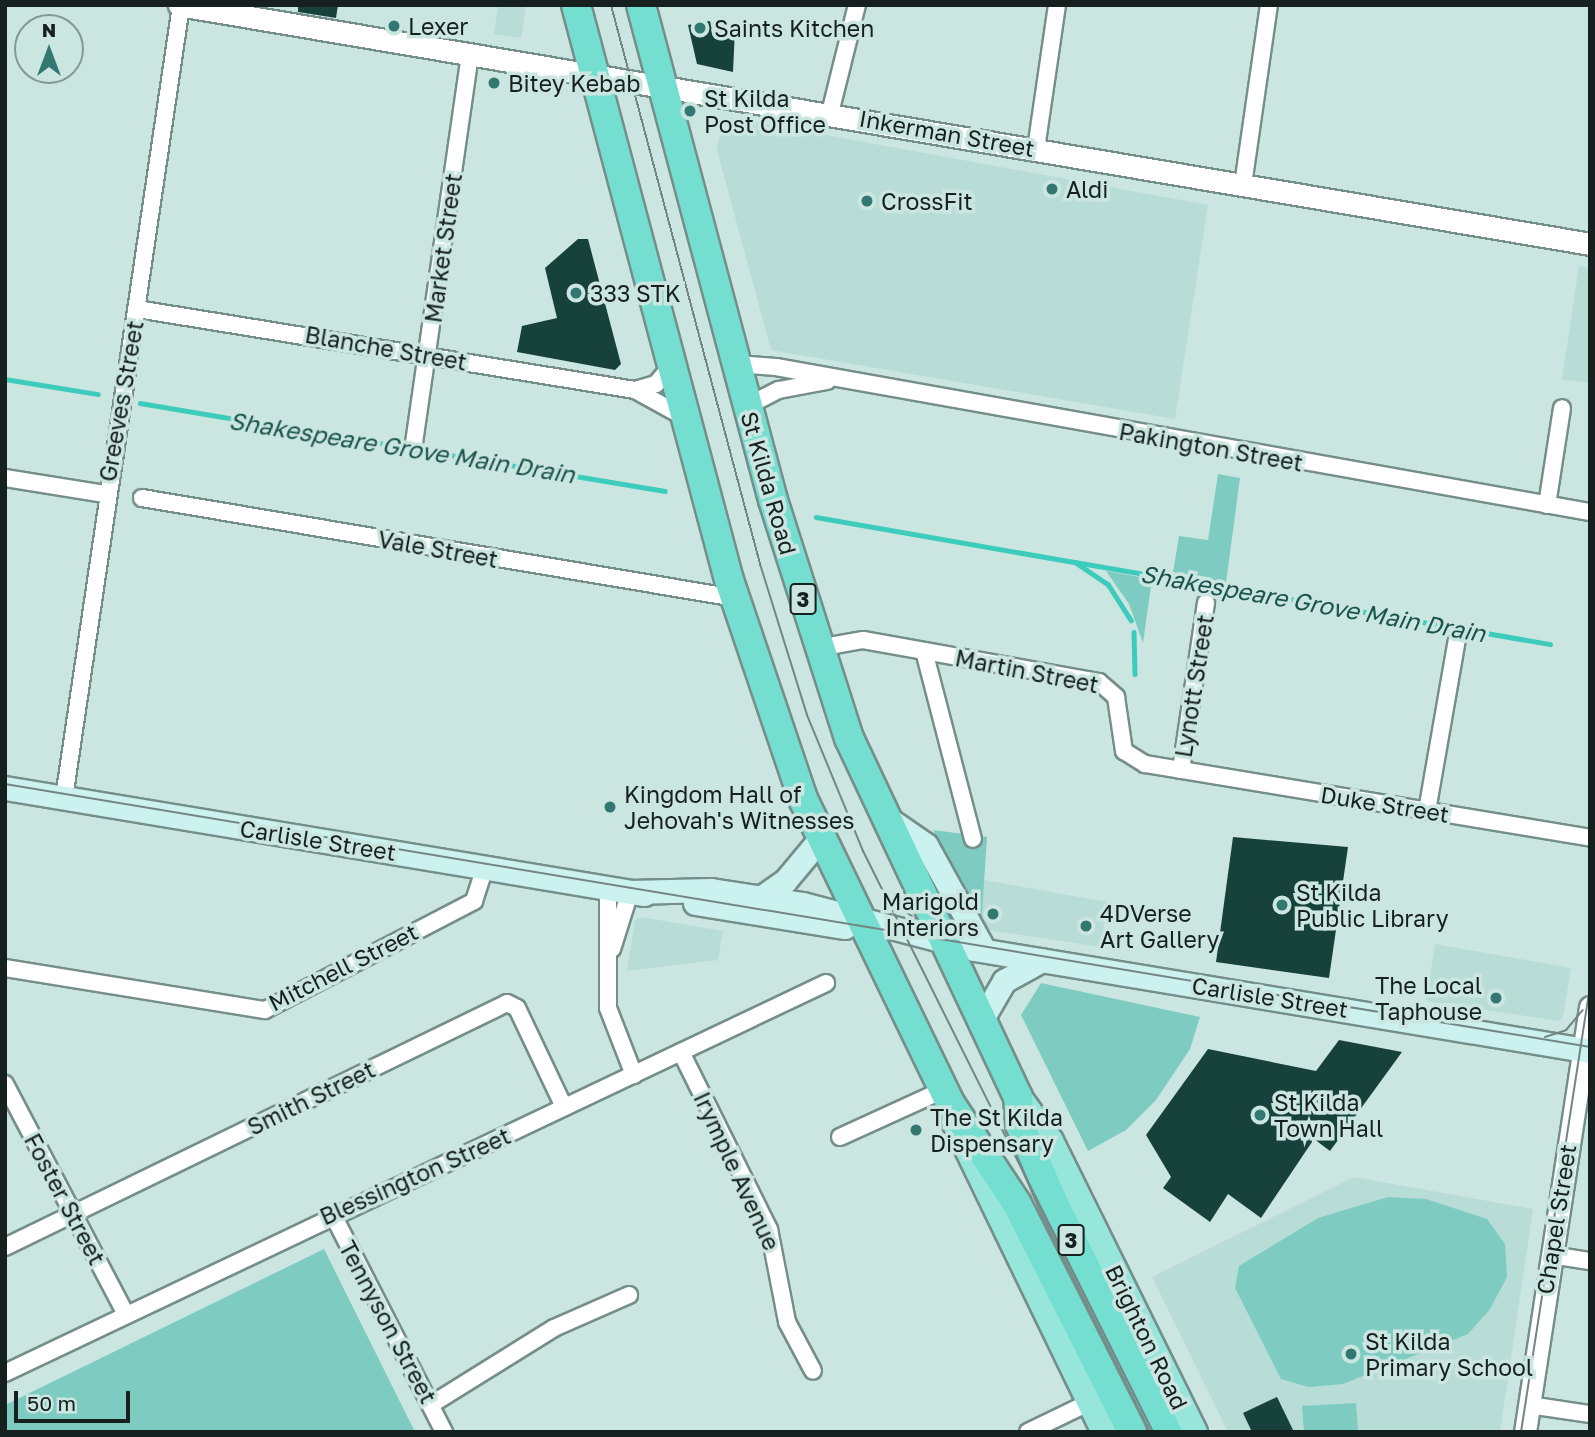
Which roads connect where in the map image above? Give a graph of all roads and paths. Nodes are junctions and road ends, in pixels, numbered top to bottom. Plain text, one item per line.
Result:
1 (576, 5) edge
2 (641, 5) edge
3 (857, 5) edge
4 (1057, 5) edge
5 (1269, 5) edge
6 (190, 6) edge
7 (470, 53) junction
8 (594, 74) junction
9 (662, 83) junction
10 (830, 113) junction
11 (1036, 149) junction
12 (1243, 185) junction
13 (1590, 244) edge
14 (137, 309) junction
15 (428, 356) junction
16 (736, 364) junction
17 (672, 365) junction
18 (833, 380) junction
19 (635, 390) junction
20 (747, 406) junction
21 (1562, 408) dead end
22 (686, 418) junction
23 (415, 443) dead end
24 (5, 478) edge
25 (105, 494) junction
26 (142, 498) dead end
27 (1547, 505) junction
28 (1590, 512) edge
29 (735, 598) junction
30 (1206, 603) dead end
31 (1457, 639) dead end
32 (818, 648) junction
33 (924, 651) junction
34 (1181, 770) junction
35 (5, 788) edge
36 (64, 797) junction
37 (1427, 811) junction
38 (880, 814) junction
39 (1590, 838) edge
40 (820, 839) junction
41 (973, 839) dead end
42 (485, 867) junction
43 (619, 890) junction
44 (762, 897) junction
45 (859, 923) junction
46 (946, 943) junction
47 (984, 950) junction
48 (1042, 960) junction
49 (5, 968) edge
50 (826, 983) dead end
51 (1590, 1007) edge
52 (982, 1019) junction
53 (1586, 1050) edge
54 (681, 1052) junction
55 (634, 1074) junction
56 (5, 1084) edge
57 (946, 1096) junction
58 (564, 1107) junction
59 (840, 1137) dead end
60 (1007, 1185) junction
61 (1064, 1199) junction
62 (332, 1213) junction
63 (72, 1214) junction
64 (1005, 1231) junction
65 (5, 1247) edge
66 (1551, 1255) junction
67 (1590, 1261) edge
68 (629, 1295) dead end
69 (125, 1313) junction
70 (813, 1371) dead end
71 (5, 1373) edge
72 (1139, 1379) junction
73 (1101, 1397) junction
74 (432, 1404) junction
75 (1529, 1405) junction
76 (1590, 1414) edge
77 (444, 1432) edge
78 (1028, 1432) edge
79 (1105, 1432) edge
80 (1132, 1432) edge
81 (1167, 1432) edge
82 (1194, 1432) edge
83 (1525, 1432) edge

1 - 8 highway, 3
2 - 9 highway, St Kilda Road / 3
3 - 10 street
4 - 11 street
5 - 12 street
6 - 7 street, Inkerman Street
6 - 14 street, Greeves Street
7 - 8 street, Inkerman Street
7 - 15 street, Market Street
8 - 9 street, Inkerman Street
8 - 17 highway, 3
9 - 10 street, Inkerman Street
9 - 16 highway, St Kilda Road / 3
10 - 11 street, Inkerman Street
11 - 12 street, Inkerman Street
12 - 13 street, Inkerman Street
14 - 15 street, Blanche Street
14 - 25 street, Greeves Street
15 - 19 street, Blanche Street
15 - 23 street, Market Street
16 - 18 street, Pakington Street
16 - 20 highway, St Kilda Road / 3
17 - 19 street
17 - 22 highway, 3
18 - 20 street, Pakington Street
18 - 27 street, Pakington Street
19 - 22 street, Blanche Street
20 - 32 highway, St Kilda Road / 3
21 - 27 street
22 - 29 highway, 3
24 - 25 street
25 - 36 street, Greeves Street
26 - 29 street, Vale Street
27 - 28 street, Pakington Street
29 - 40 highway, 3
30 - 34 street, Lynott Street
31 - 37 street
32 - 33 street, Martin Street
32 - 38 highway, St Kilda Road / 3
33 - 34 street, Martin Street
33 - 41 street
34 - 37 street, Duke Street
35 - 36 main road, Carlisle Street
36 - 42 main road, Carlisle Street
37 - 39 street, Duke Street
38 - 46 highway, St Kilda Road / 3
38 - 47 main road
40 - 44 main road
40 - 45 highway, 3
42 - 43 main road, Carlisle Street
42 - 49 street, Mitchell Street
43 - 44 main road, Carlisle Street
43 - 45 main road, Carlisle Street
43 - 55 street
44 - 45 main road, Carlisle Street
45 - 46 main road, Carlisle Street
45 - 57 highway, 3
46 - 47 main road, Carlisle Street
46 - 52 highway, Brighton Road / 3
47 - 48 main road, Carlisle Street
48 - 52 main road
48 - 53 main road, Carlisle Street
50 - 54 street, Blessington Street
51 - 53 street, Chapel Street
52 - 61 highway, Brighton Road / 3
53 - 66 street, Chapel Street
54 - 55 street, Blessington Street
54 - 70 street, Irymple Avenue
55 - 58 street, Blessington Street
56 - 63 street, Foster Street
57 - 59 street
57 - 60 highway, 3
57 - 64 main road
58 - 62 street, Blessington Street
58 - 63 street, Smith Street
60 - 64 main road
60 - 73 highway, 3
61 - 72 highway, Brighton Road / 3
61 - 82 main road, Brighton Road
62 - 69 street, Blessington Street
62 - 74 street, Tennyson Street
63 - 65 street, Smith Street
63 - 69 street, Foster Street
64 - 73 main road
66 - 67 street
66 - 75 street, Chapel Street
68 - 74 street
69 - 71 street, Blessington Street
72 - 73 highway
72 - 81 highway, Brighton Road / 3
73 - 78 street
73 - 79 main road
73 - 80 highway, 3
74 - 77 street, Tennyson Street
75 - 76 street
75 - 83 street, Chapel Street

